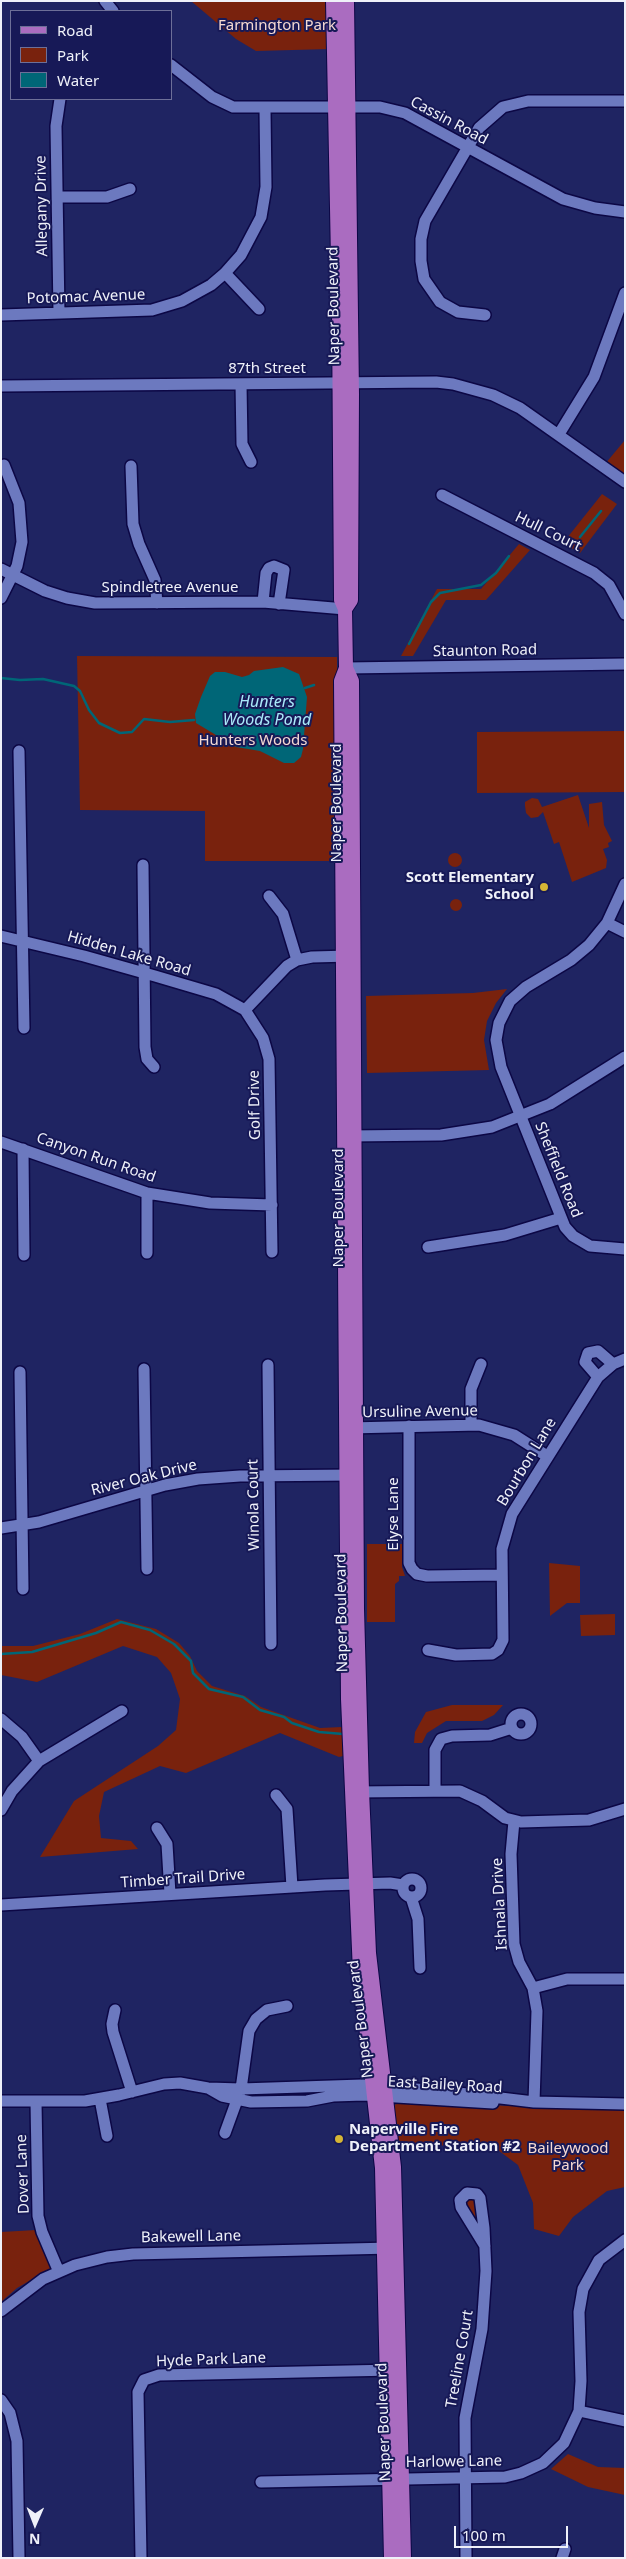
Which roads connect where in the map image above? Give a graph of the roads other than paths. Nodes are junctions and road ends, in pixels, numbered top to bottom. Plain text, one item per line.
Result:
1 (333, 1) edge
2 (347, 1) edge
3 (172, 66) edge
4 (60, 100) edge
5 (625, 101) edge
6 (342, 107) junction
7 (265, 109) junction
8 (468, 147) junction
9 (130, 189) dead end
10 (58, 197) junction
11 (625, 212) edge
12 (225, 273) junction
13 (625, 293) edge
14 (259, 309) dead end
15 (59, 314) junction
16 (1, 315) edge
17 (485, 315) dead end
18 (241, 384) junction
19 (346, 384) junction
20 (1, 386) edge
21 (560, 434) junction
22 (251, 462) dead end
23 (4, 465) dead end
24 (131, 466) dead end
25 (625, 482) edge
26 (442, 495) dead end
27 (1, 569) edge
28 (13, 575) junction
29 (1, 598) edge
30 (263, 602) junction
31 (157, 604) junction
32 (280, 604) junction
33 (346, 609) junction
34 (625, 614) edge
35 (625, 664) edge
36 (346, 668) junction
37 (19, 751) dead end
38 (143, 865) dead end
39 (625, 884) edge
40 (269, 896) dead end
41 (620, 909) edge
42 (607, 923) junction
43 (625, 932) edge
44 (1, 936) edge
45 (22, 941) junction
46 (348, 956) junction
47 (297, 960) junction
48 (144, 973) junction
49 (245, 1010) junction
50 (24, 1028) dead end
51 (625, 1057) edge
52 (154, 1067) dead end
53 (521, 1118) junction
54 (349, 1136) junction
55 (1, 1142) edge
56 (23, 1149) junction
57 (147, 1192) junction
58 (272, 1205) junction
59 (561, 1218) junction
60 (428, 1247) dead end
61 (625, 1249) edge
62 (272, 1252) dead end
63 (147, 1253) dead end
64 (24, 1255) dead end
65 (625, 1359) edge
66 (481, 1364) dead end
67 (613, 1364) junction
68 (268, 1365) dead end
69 (144, 1369) dead end
70 (20, 1372) dead end
71 (598, 1376) junction
72 (471, 1425) junction
73 (409, 1426) junction
74 (351, 1428) junction
75 (547, 1456) junction
76 (269, 1475) junction
77 (351, 1475) junction
78 (144, 1491) junction
79 (22, 1525) junction
80 (1, 1528) edge
81 (147, 1569) dead end
82 (502, 1575) junction
83 (23, 1589) dead end
84 (271, 1644) dead end
85 (428, 1650) dead end
86 (122, 1711) dead end
87 (1, 1719) edge
88 (512, 1728) dead end
89 (39, 1762) junction
90 (435, 1790) junction
91 (357, 1791) junction
92 (276, 1795) dead end
93 (625, 1809) edge
94 (1, 1810) edge
95 (514, 1821) junction
96 (157, 1828) dead end
97 (361, 1884) junction
98 (403, 1885) junction
99 (292, 1887) junction
100 (170, 1894) junction
101 (411, 1897) junction
102 (1, 1905) edge
103 (420, 1968) dead end
104 (625, 1979) edge
105 (533, 1988) junction
106 (287, 2006) dead end
107 (114, 2010) dead end
108 (208, 2088) junction
109 (241, 2089) junction
110 (380, 2091) junction
111 (132, 2092) junction
112 (100, 2099) junction
113 (1, 2101) edge
114 (238, 2101) junction
115 (36, 2102) junction
116 (534, 2102) junction
117 (625, 2104) edge
118 (225, 2134) dead end
119 (106, 2136) dead end
120 (625, 2240) edge
121 (485, 2246) dead end
122 (391, 2248) junction
123 (59, 2272) junction
124 (1, 2311) edge
125 (394, 2370) junction
126 (1, 2400) edge
127 (579, 2411) junction
128 (625, 2421) edge
129 (465, 2478) junction
130 (396, 2479) junction
131 (261, 2482) dead end
132 (19, 2558) edge
133 (141, 2558) edge
134 (392, 2558) edge
135 (404, 2558) edge
136 (466, 2558) edge

1 - 6 main road, Naper Boulevard
2 - 6 main road, Naper Boulevard
3 - 7 street, Cassin Road
4 - 10 street, Allegany Drive
5 - 8 street
6 - 7 street, Cassin Road
6 - 8 street, Cassin Road
6 - 19 main road, Naper Boulevard
7 - 12 street, Potomac Avenue
8 - 11 street, Cassin Road
8 - 17 street
9 - 10 street
10 - 15 street, Allegany Drive
12 - 14 street
12 - 15 street, Potomac Avenue
13 - 21 street
15 - 16 street, Potomac Avenue
18 - 19 street, 87th Street
18 - 20 street, 87th Street
18 - 22 street
19 - 21 street, 87th Street
19 - 33 main road, Naper Boulevard
21 - 25 street, 87th Street
23 - 28 street
24 - 31 street
26 - 34 street, Hull Court
27 - 28 street, Spindletree Avenue
28 - 29 street
28 - 31 street, Spindletree Avenue
30 - 31 street, Spindletree Avenue
30 - 32 street, Spindletree Avenue
30 - 32 street
32 - 33 street, Spindletree Avenue
33 - 36 main road, Naper Boulevard
35 - 36 street, Staunton Road
36 - 46 main road, Naper Boulevard
37 - 45 street
38 - 48 street
39 - 41 street, Sheffield Road
40 - 47 street
41 - 42 street, Sheffield Road
42 - 43 street
42 - 53 street, Sheffield Road
44 - 45 street, Hidden Lake Road
45 - 48 street, Hidden Lake Road
45 - 50 street
46 - 47 street
46 - 54 main road, Naper Boulevard
47 - 49 street
48 - 49 street, Hidden Lake Road
48 - 52 street
49 - 58 street, Golf Drive
51 - 53 street
53 - 54 street
53 - 59 street, Sheffield Road
54 - 74 main road, Naper Boulevard
55 - 56 street, Canyon Run Road
56 - 57 street, Canyon Run Road
56 - 64 street
57 - 58 street, Canyon Run Road
57 - 63 street
58 - 62 street, Golf Drive
59 - 60 street
59 - 61 street, Sheffield Road
65 - 67 street, Bourbon Lane
66 - 72 street
67 - 71 street, Bourbon Lane
67 - 71 street
68 - 76 street, Winola Court
69 - 78 street
70 - 79 street
71 - 75 street, Bourbon Lane
72 - 73 street, Ursuline Avenue
72 - 75 street, Ursuline Avenue
73 - 74 street, Ursuline Avenue
73 - 82 street, Elyse Lane
74 - 77 main road, Naper Boulevard
75 - 82 street, Bourbon Lane
76 - 77 street, River Oak Drive
76 - 78 street, River Oak Drive
76 - 84 street, Winola Court
77 - 91 main road, Naper Boulevard
78 - 79 street, River Oak Drive
78 - 81 street
79 - 80 street, River Oak Drive
79 - 83 street
82 - 85 street, Bourbon Lane
86 - 89 street
87 - 89 street
88 - 90 street
89 - 94 street
90 - 91 street
90 - 95 street
91 - 97 main road, Naper Boulevard
92 - 99 street
93 - 95 street
95 - 105 street, Ishnala Drive
96 - 100 street
97 - 98 street, Timber Trail Drive
97 - 99 street, Timber Trail Drive
97 - 110 main road, Naper Boulevard
98 - 101 street
98 - 101 street
99 - 100 street, Timber Trail Drive
100 - 102 street, Timber Trail Drive
101 - 103 street
104 - 105 street
105 - 116 street, Ishnala Drive
106 - 109 street
107 - 111 street
108 - 109 street, East Bailey Road
108 - 111 street, East Bailey Road
108 - 114 street, East Bailey Road
109 - 110 street, East Bailey Road
109 - 114 street
110 - 114 street, East Bailey Road
110 - 116 street, East Bailey Road
110 - 122 main road, Naper Boulevard
111 - 112 street, East Bailey Road
112 - 115 street, East Bailey Road
112 - 119 street
113 - 115 street, East Bailey Road
114 - 118 street
115 - 123 street, Dover Lane
116 - 117 street, East Bailey Road
120 - 127 street, Harlowe Lane
121 - 129 street, Treeline Court
122 - 123 street, Bakewell Lane
122 - 125 main road, Naper Boulevard
123 - 124 street, Bakewell Lane
125 - 130 main road, Naper Boulevard
125 - 133 street, Hyde Park Lane
126 - 132 street
127 - 128 street
127 - 129 street, Harlowe Lane
129 - 130 street, Harlowe Lane
129 - 136 street, Treeline Court
130 - 131 street, Harlowe Lane
130 - 134 main road, Naper Boulevard
130 - 135 main road, Naper Boulevard

